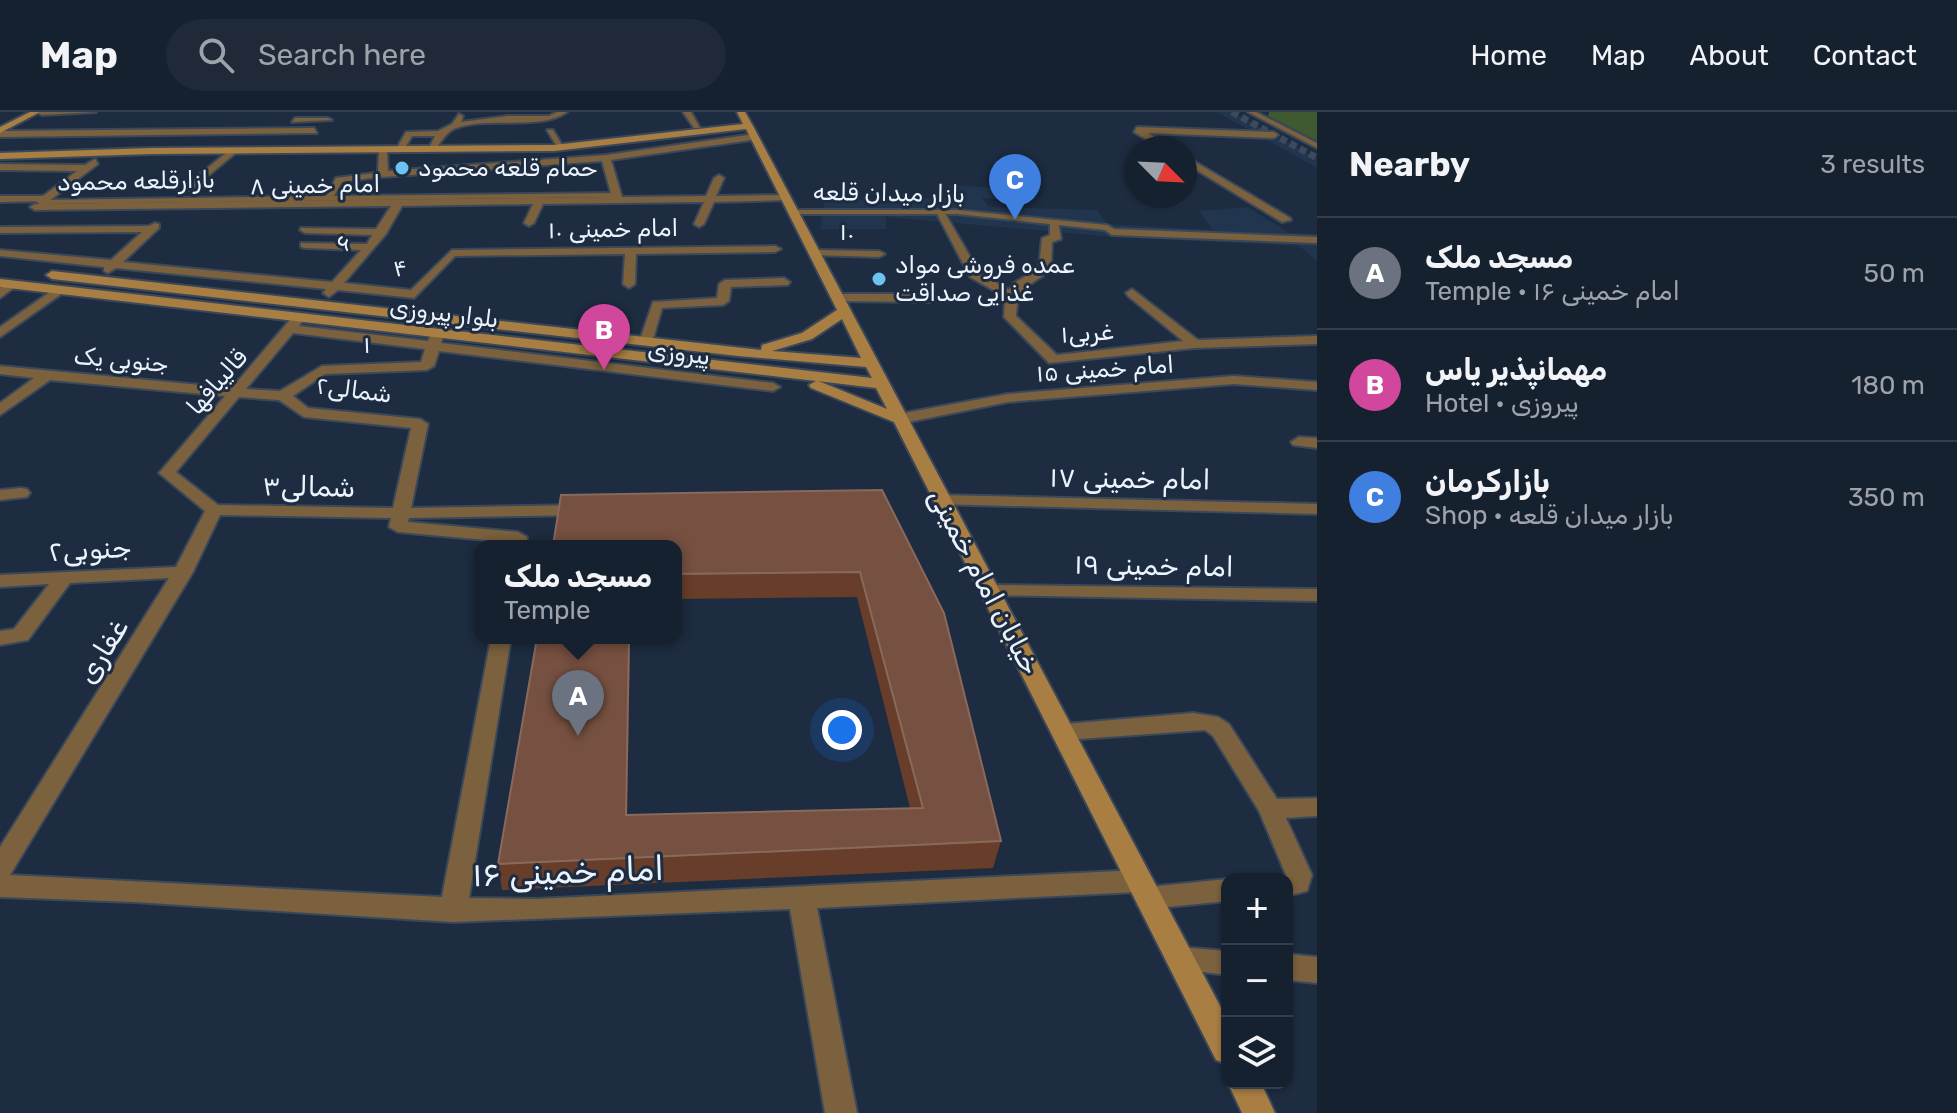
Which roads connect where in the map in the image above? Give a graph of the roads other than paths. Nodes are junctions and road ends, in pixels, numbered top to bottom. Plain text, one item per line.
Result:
1 (21, 112) edge
2 (36, 112) edge
3 (91, 112) edge
4 (338, 112) edge
5 (461, 112) edge
6 (563, 112) edge
7 (687, 112) edge
8 (1251, 112) edge
9 (42, 113) edge
10 (289, 120) dead end
11 (328, 120) junction
12 (0, 122) edge
13 (74, 124) dead end
14 (748, 124) edge
15 (456, 125) junction
16 (697, 126) junction
17 (314, 131) junction
18 (0, 132) edge
19 (550, 132) dead end
20 (440, 133) junction
21 (1274, 135) dead end
22 (1147, 136) edge
23 (559, 143) junction
24 (576, 145) junction
25 (402, 146) junction
26 (434, 146) junction
27 (1317, 146) edge
28 (304, 147) junction
29 (383, 150) junction
30 (234, 151) junction
31 (0, 155) edge
32 (17, 155) junction
33 (606, 158) junction
34 (580, 160) junction
35 (95, 162) dead end
36 (0, 166) edge
37 (1197, 166) edge
38 (85, 168) junction
39 (383, 174) junction
40 (719, 178) dead end
41 (188, 188) dead end
42 (618, 198) junction
43 (786, 198) junction
44 (0, 199) edge
45 (328, 199) junction
46 (710, 199) junction
47 (539, 202) junction
48 (40, 203) junction
49 (397, 205) junction
50 (176, 207) junction
51 (793, 212) junction
52 (939, 212) junction
53 (1286, 220) dead end
54 (1054, 222) junction
55 (529, 223) dead end
56 (699, 224) dead end
57 (152, 229) junction
58 (0, 230) edge
59 (305, 230) dead end
60 (382, 232) junction
61 (1317, 240) edge
62 (305, 245) dead end
63 (370, 247) junction
64 (775, 249) dead end
65 (631, 250) junction
66 (0, 253) edge
67 (452, 253) joint
68 (815, 253) junction
69 (879, 254) dead end
70 (226, 259) dead end
71 (113, 264) junction
72 (0, 269) edge
73 (208, 274) junction
74 (95, 280) junction
75 (784, 282) dead end
76 (6, 284) edge
77 (629, 284) dead end
78 (336, 286) junction
79 (61, 290) junction
80 (1132, 293) dead end
81 (0, 294) edge
82 (1011, 296) junction
83 (838, 298) junction
84 (930, 298) dead end
85 (318, 304) junction
86 (845, 311) junction
87 (295, 323) junction
88 (0, 333) edge
89 (435, 340) junction
90 (647, 340) junction
91 (1317, 340) edge
92 (1195, 344) junction
93 (731, 352) junction
94 (872, 363) junction
95 (716, 367) junction
96 (0, 370) edge
97 (46, 376) junction
98 (772, 380) junction
99 (882, 384) junction
100 (1317, 386) edge
101 (239, 390) junction
102 (283, 396) junction
103 (0, 410) edge
104 (899, 419) junction
105 (1299, 442) dead end
106 (1317, 443) edge
107 (21, 493) dead end
108 (0, 495) edge
109 (942, 500) junction
110 (1317, 509) edge
111 (214, 510) junction
112 (605, 510) edge
113 (403, 513) junction
114 (518, 540) edge
115 (183, 572) junction
116 (63, 579) junction
117 (0, 581) edge
118 (989, 591) junction
119 (1317, 595) edge
120 (0, 638) edge
121 (500, 644) edge
122 (1065, 732) junction
123 (1317, 807) edge
124 (1270, 809) junction
125 (0, 869) edge
126 (1293, 884) edge
127 (0, 886) edge
128 (1144, 889) junction
129 (1221, 890) edge
130 (801, 897) junction
131 (453, 911) junction
132 (1180, 959) junction
133 (1221, 962) edge
134 (1293, 968) edge
135 (1317, 970) edge
136 (1221, 1038) edge
137 (1247, 1089) edge
138 (841, 1113) edge
139 (1259, 1113) edge

1 - 12 main road
2 - 18 main road
3 - 9 street
3 - 13 street
4 - 11 street
5 - 15 street
6 - 15 street
7 - 16 street
8 - 27 street
10 - 11 street
11 - 17 street
14 - 16 main road
14 - 24 main road
14 - 33 street
14 - 43 main road, خیابان امام خمینی
15 - 20 street
16 - 23 main road
17 - 18 street
17 - 28 street
19 - 23 street
20 - 25 street
20 - 26 street
21 - 22 street
23 - 26 main road
24 - 29 main road
24 - 34 street
25 - 26 main road
25 - 28 main road
28 - 31 main road
29 - 30 main road
29 - 39 street
30 - 32 main road
30 - 41 street
31 - 32 main road
32 - 36 street
33 - 34 street
33 - 42 street
34 - 39 street
35 - 38 street
36 - 38 street
37 - 53 street
38 - 48 street
39 - 45 street
40 - 46 street
42 - 45 street, بازارقلعه محمود
42 - 46 street, امام خمینی ۸
42 - 47 street, امام خمینی ۸
43 - 46 street, امام خمینی ۸
43 - 51 main road, خیابان امام خمینی
44 - 48 street
45 - 48 street, بازارقلعه محمود
46 - 56 street
47 - 49 street, امام خمینی ۸
47 - 55 street
48 - 50 street, امام خمینی ۸
49 - 50 street, امام خمینی ۸
49 - 60 street, ۶
50 - 57 street
51 - 52 street, بازار میدان قلعه
51 - 68 main road, خیابان امام خمینی
52 - 54 street, بازار میدان قلعه
52 - 82 street
54 - 61 street, بازار میدان قلعه
54 - 82 street
57 - 58 street
57 - 71 street
59 - 60 street
60 - 63 street, ۶
62 - 63 street
63 - 78 street, ۶
64 - 65 street, امام خمینی ۱۰
65 - 67 street, امام خمینی ۱۰
65 - 77 street
66 - 71 street
67 - 78 street, ۴
68 - 69 street, ۱۰
68 - 83 main road, خیابان امام خمینی
70 - 73 street
71 - 73 street
71 - 74 street
72 - 74 main road, بلوار پیروزی
73 - 78 street
74 - 85 main road, بلوار پیروزی
75 - 90 street
76 - 79 main road
76 - 81 street
78 - 85 street, ۶
79 - 87 main road
79 - 88 street
80 - 92 street
82 - 92 street, غربی۱
83 - 84 street
83 - 86 main road, خیابان امام خمینی
85 - 90 main road, بلوار پیروزی
86 - 93 main road
86 - 94 main road, خیابان امام خمینی
87 - 89 street, پیروزی
87 - 101 street, قالیبافها
89 - 95 main road, بلوار پیروزی
89 - 98 street, پیروزی
89 - 102 street, ۱
90 - 93 main road, بلوار پیروزی
91 - 92 street, غربی۱
93 - 94 main road, بلوار پیروزی
93 - 95 main road
94 - 99 main road, خیابان امام خمینی
95 - 98 main road, بلوار پیروزی
96 - 97 street, جنوبی یک
97 - 101 street, جنوبی یک
97 - 103 street
98 - 99 main road, بلوار پیروزی
98 - 104 main road
99 - 104 main road, خیابان امام خمینی
100 - 104 street, امام خمینی ۱۵
101 - 102 street, شمالی۲
101 - 111 street, قالیبافها
102 - 113 street, شمالی۲
104 - 109 main road, خیابان امام خمینی
105 - 106 street
107 - 108 street
109 - 110 street, امام خمینی ۱۷
109 - 118 main road, خیابان امام خمینی
111 - 113 street, شمالی۳
111 - 115 street, غفاری
112 - 113 street, شمالی۳
113 - 114 street
115 - 116 street, جنوبی۲
115 - 125 street, غفاری
116 - 117 street, جنوبی۲
116 - 120 street
118 - 119 street, امام خمینی ۱۹
118 - 122 main road, خیابان امام خمینی
121 - 131 street
122 - 124 street
122 - 128 main road, خیابان امام خمینی
123 - 124 street
124 - 126 street
127 - 131 street, امام خمینی ۱۶
128 - 129 street, امام خمینی ۱۶
128 - 130 street, امام خمینی ۱۶
128 - 132 main road, خیابان امام خمینی
130 - 131 street, امام خمینی ۱۶
130 - 138 street
132 - 133 street
132 - 136 main road, خیابان امام خمینی
134 - 135 street
137 - 139 main road

